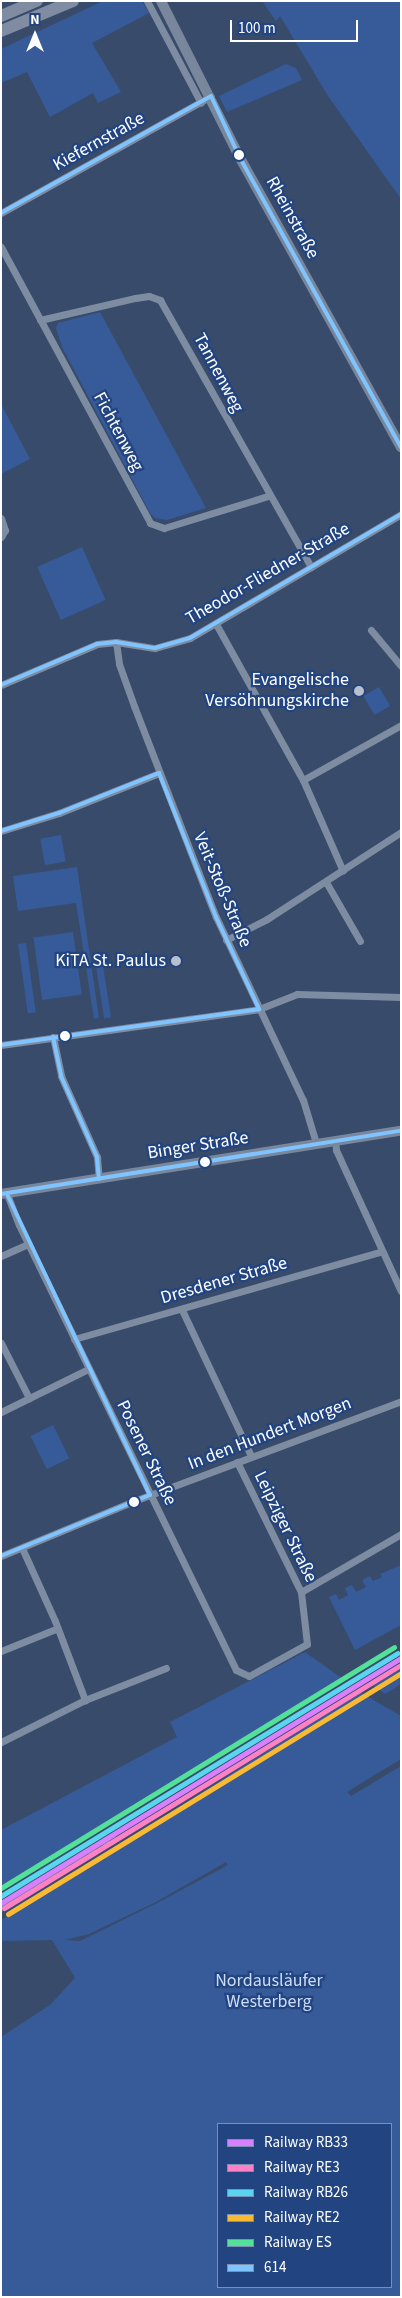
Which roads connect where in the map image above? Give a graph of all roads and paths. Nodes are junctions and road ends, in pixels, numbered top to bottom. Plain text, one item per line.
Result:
1 (37, 1) edge
2 (73, 1) edge
3 (147, 1) edge
4 (161, 1) edge
5 (1, 16) edge
6 (1, 31) edge
7 (211, 96) junction
8 (201, 103) junction
9 (1, 213) edge
10 (1, 246) edge
11 (40, 320) junction
12 (401, 447) edge
13 (268, 496) junction
14 (401, 514) edge
15 (1, 518) edge
16 (1, 537) edge
17 (311, 567) junction
18 (216, 624) junction
19 (371, 630) dead end
20 (116, 642) junction
21 (401, 666) edge
22 (1, 685) edge
23 (401, 725) edge
24 (159, 773) junction
25 (303, 780) junction
26 (1, 831) edge
27 (400, 834) edge
28 (343, 871) junction
29 (326, 882) junction
30 (226, 940) junction
31 (360, 941) dead end
32 (401, 998) edge
33 (259, 1008) junction
34 (53, 1037) junction
35 (1, 1045) edge
36 (401, 1130) edge
37 (334, 1140) junction
38 (316, 1143) junction
39 (99, 1179) junction
40 (4, 1194) edge
41 (28, 1244) junction
42 (382, 1251) junction
43 (1, 1256) edge
44 (401, 1291) edge
45 (182, 1310) junction
46 (74, 1339) junction
47 (1, 1343) edge
48 (88, 1370) junction
49 (29, 1398) junction
50 (401, 1401) edge
51 (1, 1412) edge
52 (251, 1456) junction
53 (237, 1462) junction
54 (150, 1495) junction
55 (401, 1534) edge
56 (22, 1548) junction
57 (1, 1556) edge
58 (301, 1592) junction
59 (58, 1628) junction
60 (1, 1651) edge
61 (166, 1668) dead end
62 (236, 1670) joint
63 (85, 1700) junction
64 (1, 1742) edge

1 - 5 highway
2 - 6 highway
3 - 8 street
4 - 7 main road, Rheinstraße
7 - 8 street, Kiefernstraße
7 - 12 main road, Rheinstraße
8 - 9 street, Kiefernstraße
10 - 11 street, Fichtenweg
11 - 13 street, Tannenweg
11 - 13 street, Fichtenweg
13 - 17 street, Tannenweg
14 - 17 street, Theodor-Fliedner-Straße
15 - 16 street
17 - 18 street, Theodor-Fliedner-Straße
18 - 20 street, Theodor-Fliedner-Straße
18 - 25 street
19 - 21 street
20 - 22 street, Theodor-Fliedner-Straße
20 - 24 street, Veit-Stoß-Straße
23 - 25 street
24 - 26 street
24 - 30 street, Veit-Stoß-Straße
25 - 28 street
27 - 28 street
28 - 29 street
29 - 30 street
29 - 31 street
30 - 33 street, Veit-Stoß-Straße
32 - 33 street
33 - 34 street
33 - 38 street, Veit-Stoß-Straße
34 - 35 street
34 - 39 street
36 - 37 main road, Binger Straße
37 - 38 main road, Binger Straße
37 - 42 street
38 - 39 main road, Binger Straße
39 - 40 main road, Binger Straße
40 - 41 street, Posener Straße
41 - 43 street
41 - 46 street, Posener Straße
42 - 44 street
42 - 45 street, Dresdener Straße
45 - 46 street, Dresdener Straße
45 - 52 street
46 - 48 street, Posener Straße
47 - 49 street
48 - 49 street
48 - 54 street, Posener Straße
49 - 51 street
50 - 52 street, In den Hundert Morgen
52 - 53 street, In den Hundert Morgen
53 - 54 street, In den Hundert Morgen
53 - 58 street, Leipziger Straße
54 - 56 street, In den Hundert Morgen
54 - 62 street, Posener Straße
55 - 58 street
56 - 57 street, In den Hundert Morgen
56 - 59 street
58 - 62 street, Leipziger Straße
59 - 60 street
59 - 63 street
61 - 63 street
63 - 64 street

